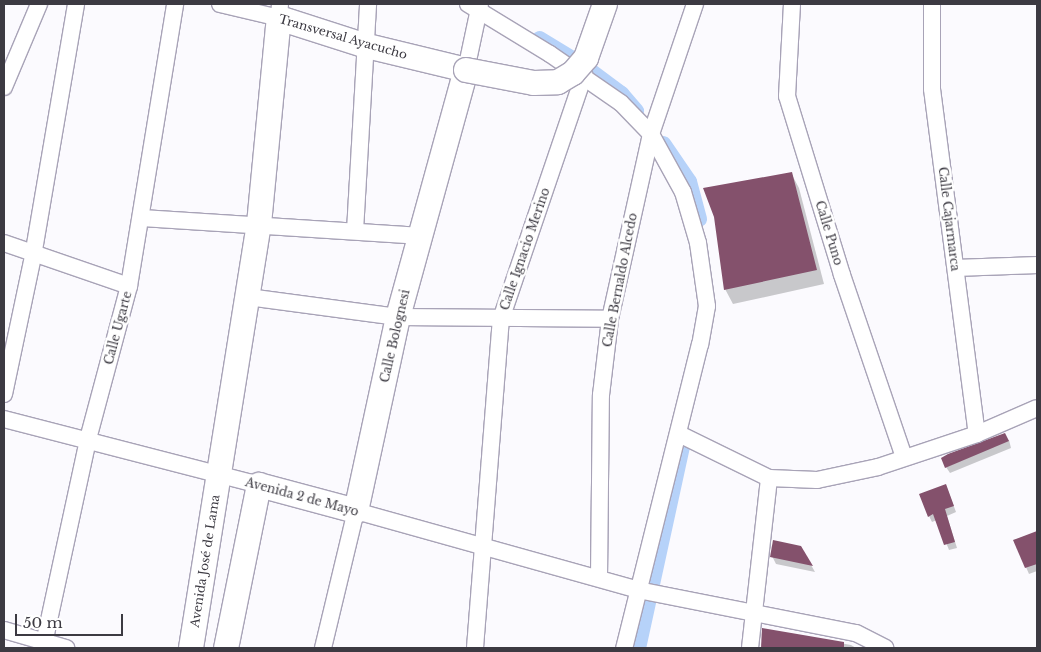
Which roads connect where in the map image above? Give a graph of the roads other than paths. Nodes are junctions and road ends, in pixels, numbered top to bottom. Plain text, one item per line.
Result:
1 (39, 4) edge
2 (76, 4) edge
3 (174, 4) edge
4 (220, 4) edge
5 (368, 4) edge
6 (605, 4) edge
7 (694, 4) edge
8 (792, 4) edge
9 (932, 4) edge
10 (280, 11) edge
11 (475, 11) edge
12 (363, 45) junction
13 (466, 70) junction
14 (584, 75) junction
15 (4, 87) edge
16 (651, 134) junction
17 (142, 218) junction
18 (259, 224) junction
19 (355, 231) junction
20 (421, 236) junction
21 (4, 243) edge
22 (34, 256) junction
23 (1037, 265) edge
24 (956, 268) junction
25 (129, 286) junction
26 (248, 297) junction
27 (398, 317) junction
28 (501, 319) junction
29 (610, 319) junction
30 (4, 394) edge
31 (1037, 408) edge
32 (4, 420) edge
33 (678, 434) junction
34 (977, 434) junction
35 (88, 439) junction
36 (904, 456) junction
37 (220, 475) junction
38 (769, 478) junction
39 (259, 485) junction
40 (356, 511) junction
41 (485, 547) junction
42 (599, 578) junction
43 (640, 590) junction
44 (754, 613) junction
45 (4, 630) edge
46 (44, 645) edge
47 (66, 648) edge
48 (191, 648) edge
49 (226, 648) edge
50 (323, 648) edge
51 (475, 648) edge
52 (624, 648) edge
53 (750, 648) edge
54 (885, 648) edge

1 - 15 street
2 - 22 street
3 - 17 street, Calle Ugarte
4 - 10 street, Transversal Ayacucho
5 - 12 street
6 - 13 main road, Transversal Ayacucho, bridge
7 - 16 street, Calle Bernaldo Alcedo
8 - 36 street, Calle Puno
9 - 24 street, Calle Cajarmarca
10 - 12 main road, Transversal Ayacucho
10 - 18 main road, Avenida José de Lama
11 - 13 street, Calle Bolognesi
11 - 14 street
12 - 13 main road, Transversal Ayacucho
12 - 19 street
13 - 20 main road, Calle Bolognesi
14 - 16 street
14 - 28 street, Calle Ignacio Merino
16 - 29 street, Calle Bernaldo Alcedo
16 - 33 street
17 - 18 street
17 - 25 street, Calle Ugarte
18 - 19 street
18 - 26 main road, Avenida José de Lama
19 - 20 street
20 - 27 main road, Calle Bolognesi
21 - 22 street
22 - 25 street
22 - 30 street
23 - 24 street
24 - 34 street, Calle Cajarmarca
25 - 35 street, Calle Ugarte
26 - 27 street
26 - 37 main road, Avenida José de Lama
27 - 28 street
27 - 40 main road, Calle Bolognesi
28 - 29 street
28 - 41 street, Calle Ignacio Merino
29 - 42 street, Calle Bernaldo Alcedo
31 - 34 street
32 - 35 street, Avenida 2 de Mayo
33 - 38 street
33 - 43 street
34 - 36 street
35 - 37 street, Avenida 2 de Mayo
35 - 46 street, Calle Ugarte
36 - 38 street
37 - 39 street, Avenida 2 de Mayo
37 - 48 main road, Avenida José de Lama
38 - 44 street
39 - 40 main road, Avenida 2 de Mayo
39 - 49 main road
40 - 41 street, Avenida 2 de Mayo
40 - 50 street, Calle Bolognesi
41 - 42 street, Avenida 2 de Mayo
41 - 51 street, Calle Ignacio Merino
42 - 43 street, Avenida 2 de Mayo
43 - 44 street, Avenida 2 de Mayo
43 - 52 street
44 - 53 street
44 - 54 street, Avenida 2 de Mayo
45 - 46 street
46 - 47 street

